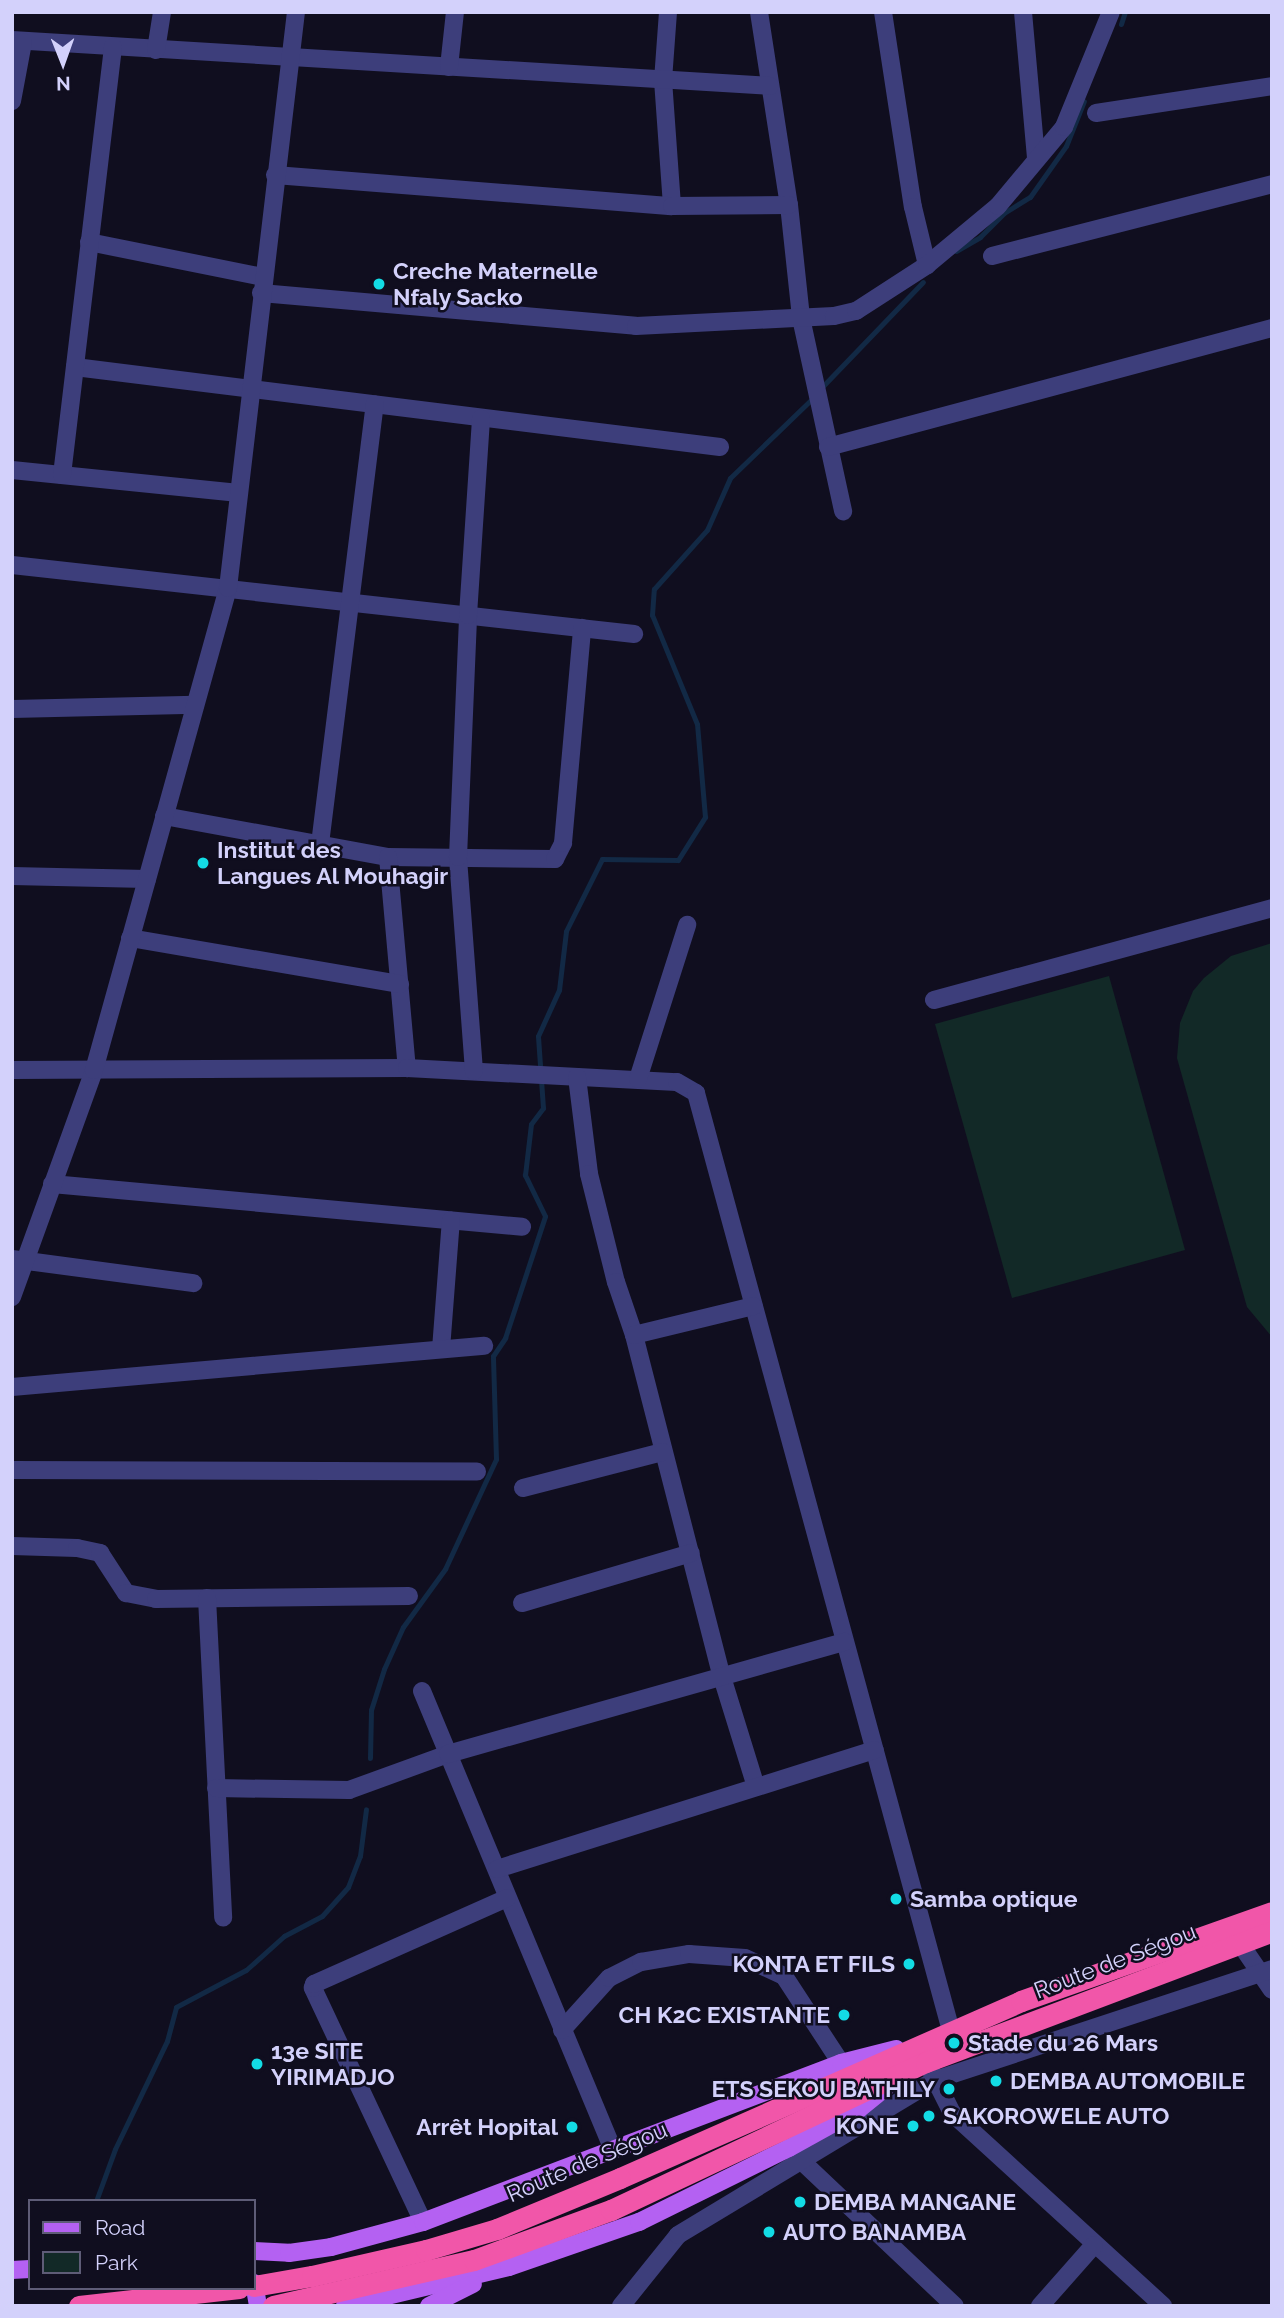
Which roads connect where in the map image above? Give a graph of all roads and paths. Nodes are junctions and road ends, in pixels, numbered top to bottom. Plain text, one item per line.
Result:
1 (162, 12) edge
2 (296, 12) edge
3 (455, 12) edge
4 (668, 12) edge
5 (759, 12) edge
6 (883, 12) edge
7 (1023, 12) edge
8 (1111, 12) edge
9 (18, 41) edge
10 (113, 47) junction
11 (156, 50) junction
12 (288, 57) junction
13 (449, 67) junction
14 (663, 79) junction
15 (770, 86) junction
16 (1272, 86) edge
17 (12, 101) edge
18 (1096, 113) dead end
19 (1036, 159) junction
20 (275, 175) junction
21 (1272, 184) edge
22 (789, 205) junction
23 (672, 206) junction
24 (89, 242) junction
25 (992, 256) dead end
26 (928, 265) junction
27 (262, 285) junction
28 (801, 318) junction
29 (1272, 328) edge
30 (75, 367) junction
31 (251, 388) junction
32 (375, 404) junction
33 (481, 418) junction
34 (720, 447) dead end
35 (828, 447) junction
36 (12, 470) edge
37 (62, 475) junction
38 (239, 493) junction
39 (843, 511) dead end
40 (12, 565) edge
41 (228, 588) junction
42 (350, 602) junction
43 (468, 615) junction
44 (582, 628) junction
45 (634, 634) dead end
46 (195, 705) junction
47 (12, 709) edge
48 (164, 816) junction
49 (320, 844) junction
50 (388, 857) junction
51 (458, 857) junction
52 (12, 876) edge
53 (147, 879) junction
54 (1272, 908) edge
55 (687, 925) dead end
56 (130, 938) junction
57 (400, 984) junction
58 (934, 1000) dead end
59 (407, 1068) junction
60 (12, 1070) edge
61 (94, 1070) junction
62 (474, 1071) junction
63 (577, 1077) junction
64 (638, 1079) junction
65 (52, 1184) junction
66 (451, 1220) junction
67 (522, 1227) dead end
68 (18, 1260) edge
69 (193, 1283) dead end
70 (12, 1297) edge
71 (754, 1306) junction
72 (634, 1335) junction
73 (484, 1346) dead end
74 (441, 1349) junction
75 (12, 1387) edge
76 (662, 1452) junction
77 (12, 1470) edge
78 (477, 1472) dead end
79 (523, 1488) dead end
80 (12, 1546) edge
81 (691, 1553) junction
82 (409, 1596) dead end
83 (207, 1598) junction
84 (522, 1604) dead end
85 (845, 1642) junction
86 (722, 1676) junction
87 (422, 1691) dead end
88 (875, 1750) junction
89 (448, 1754) junction
90 (756, 1787) junction
91 (216, 1788) junction
92 (496, 1869) junction
93 (507, 1898) junction
94 (1272, 1912) edge
95 (223, 1918) dead end
96 (1272, 1931) edge
97 (1239, 1942) junction
98 (1267, 1971) edge
99 (1272, 1990) edge
100 (562, 2030) junction
101 (951, 2031) junction
102 (929, 2061) junction
103 (841, 2063) junction
104 (901, 2074) junction
105 (868, 2079) junction
106 (613, 2150) junction
107 (794, 2154) junction
108 (423, 2222) junction
109 (1094, 2245) junction
110 (256, 2251) edge
111 (509, 2267) junction
112 (256, 2284) edge
113 (221, 2290) edge
114 (79, 2306) edge
115 (273, 2306) edge
116 (345, 2306) edge
117 (429, 2306) edge
118 (621, 2306) edge
119 (955, 2306) edge
120 (1040, 2306) edge
121 (1163, 2306) edge

1 - 11 street
2 - 12 street
3 - 13 street
4 - 14 street
5 - 15 street
6 - 26 street
7 - 19 street
8 - 19 street
9 - 10 street
9 - 17 street
10 - 11 street
10 - 24 street
11 - 12 street
12 - 13 street
12 - 20 street
13 - 14 street
14 - 15 street
14 - 23 street
15 - 22 street
16 - 18 street
19 - 26 street
20 - 23 street
20 - 27 street
21 - 25 street
22 - 23 street
22 - 28 street
24 - 27 street
24 - 30 street
26 - 28 street
27 - 28 street
27 - 31 street
28 - 35 street
29 - 35 street
30 - 31 street
30 - 37 street
31 - 32 street
31 - 38 street
32 - 33 street
32 - 42 street
33 - 34 street
33 - 43 street
35 - 39 street
36 - 37 street
37 - 38 street
38 - 41 street
40 - 41 street
41 - 42 street
41 - 46 street
42 - 43 street
42 - 49 street
43 - 44 street
43 - 51 street
44 - 45 street
44 - 51 street
46 - 47 street
46 - 48 street
48 - 49 street
48 - 53 street
49 - 50 street
50 - 51 street
50 - 57 street
51 - 62 street
52 - 53 street
53 - 56 street
54 - 58 street
55 - 64 street
56 - 57 street
56 - 61 street
57 - 59 street
59 - 61 street
59 - 62 street
60 - 61 street
61 - 65 street
62 - 63 street
63 - 64 street
63 - 72 street
64 - 71 street
65 - 66 street
65 - 68 street
66 - 67 street
66 - 74 street
68 - 69 street
68 - 70 street
71 - 72 street
71 - 85 street
72 - 76 street
73 - 74 street
74 - 75 street
76 - 79 street
76 - 81 street
77 - 78 street
80 - 83 street
81 - 84 street
81 - 86 street
82 - 83 street
83 - 91 street
85 - 86 street
85 - 88 street
86 - 89 street
86 - 90 street
87 - 89 street
88 - 90 street
88 - 101 street
89 - 91 street
89 - 92 street
90 - 92 street
91 - 95 street
92 - 93 street
93 - 100 street
93 - 108 street
94 - 101 highway, Route de Ségou
96 - 97 highway, Route de Ségou
97 - 98 street
97 - 102 highway, Route de Ségou
98 - 99 street
98 - 102 street
100 - 103 street
100 - 106 street
101 - 102 highway, Route de Ségou
102 - 103 main road, Route de Ségou
102 - 104 highway, Route de Ségou
102 - 105 highway, Route de Ségou
102 - 107 street
102 - 109 street
103 - 106 main road, Route de Ségou
104 - 105 highway, Route de Ségou
104 - 107 main road, Route de Ségou
105 - 112 highway, Route de Ségou, bridge
105 - 115 highway, Route de Ségou
106 - 108 main road, Route de Ségou
107 - 111 main road, Route de Ségou
107 - 118 street
107 - 119 street
108 - 110 main road, Route de Ségou
109 - 120 street
109 - 121 street
111 - 116 main road, Route de Ségou
111 - 117 main road
113 - 114 highway, bridge

